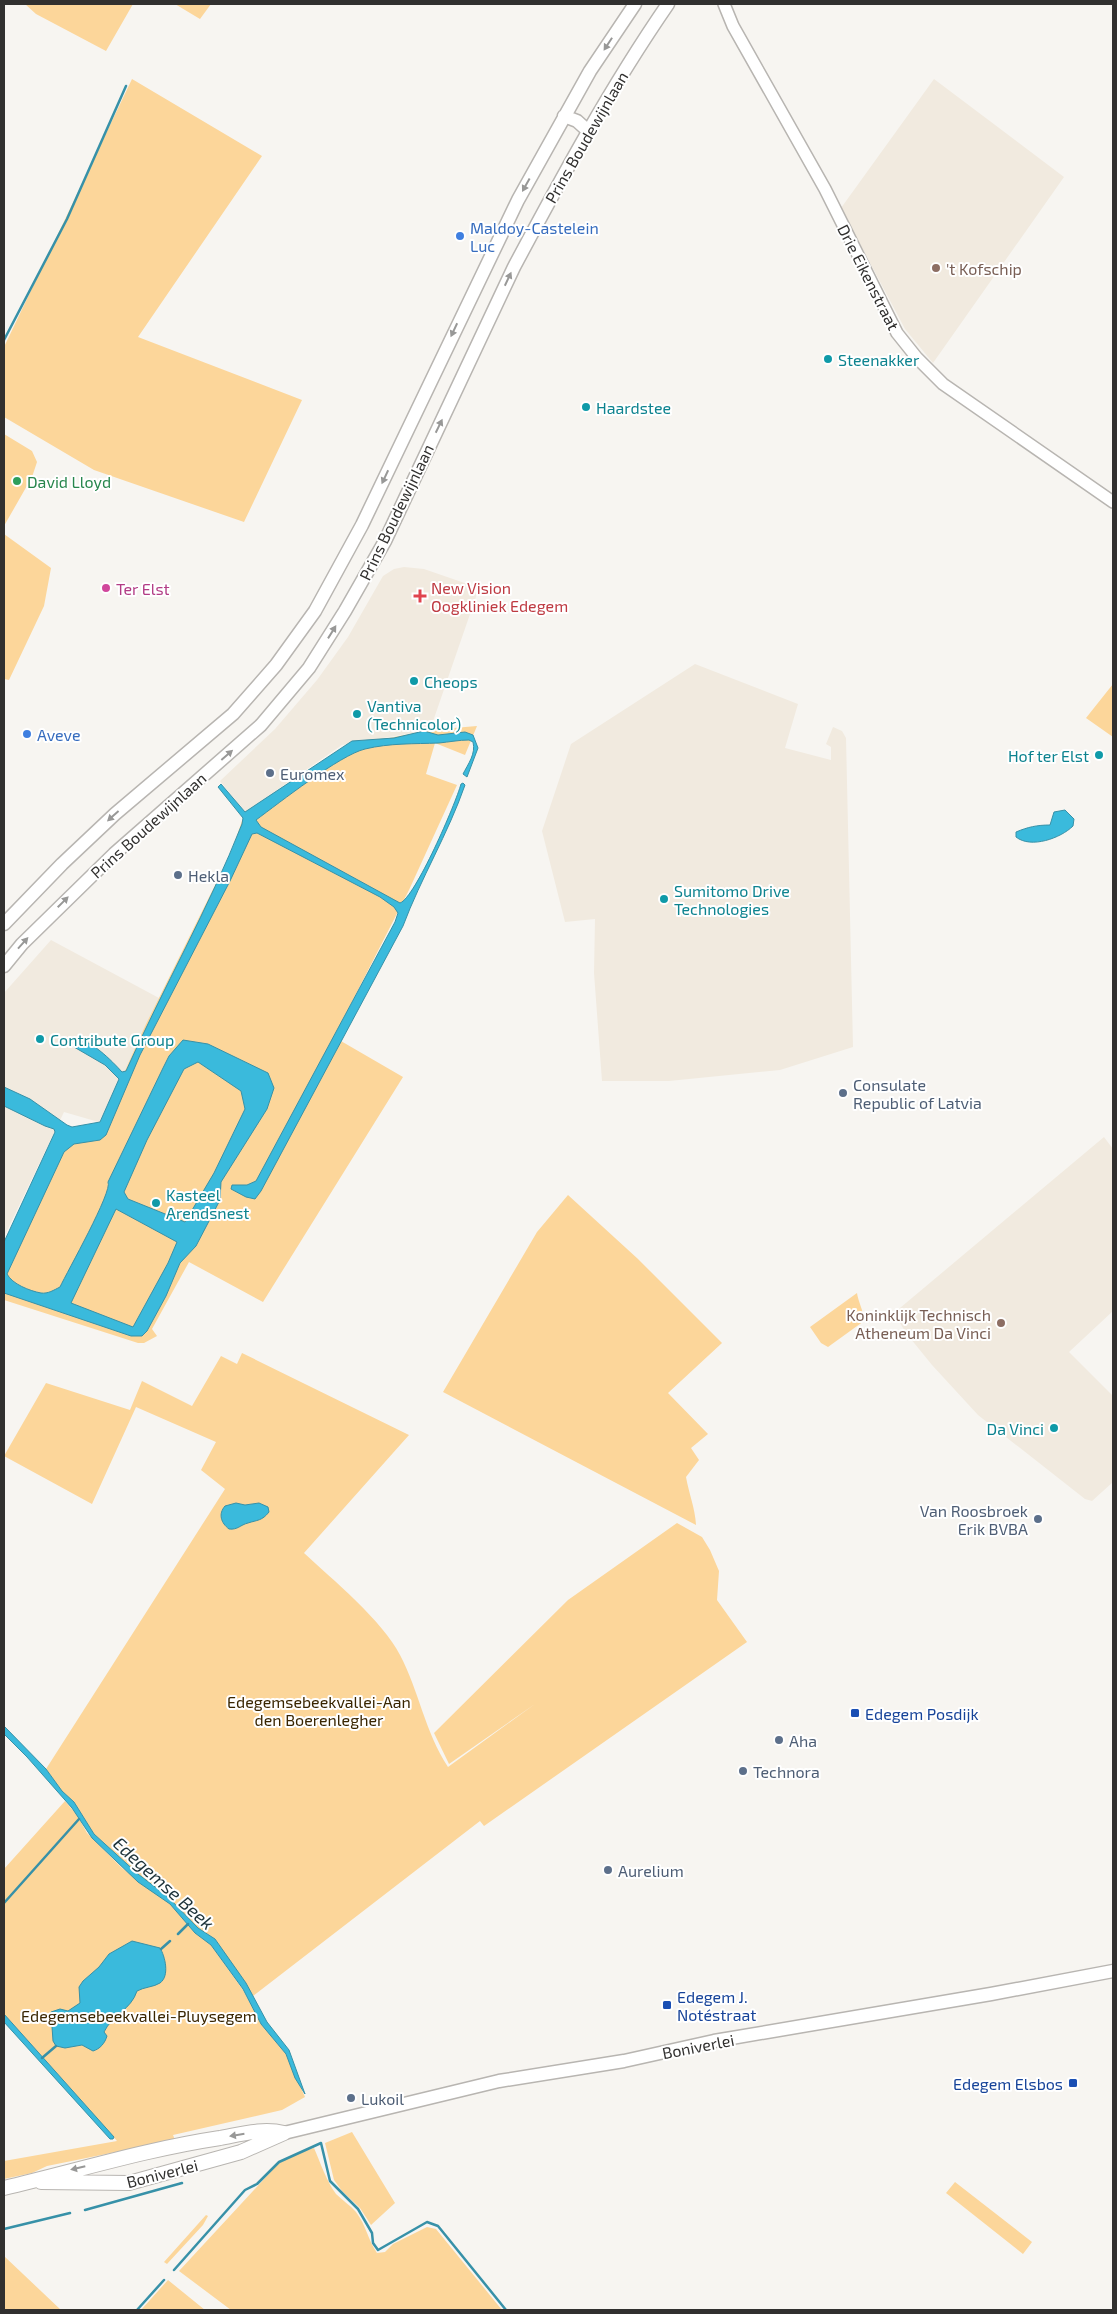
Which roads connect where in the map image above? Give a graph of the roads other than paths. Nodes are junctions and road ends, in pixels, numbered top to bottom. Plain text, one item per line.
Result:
1 (635, 4) edge
2 (668, 4) edge
3 (724, 4) edge
4 (564, 116) junction
5 (587, 130) junction
6 (1113, 502) edge
7 (4, 924) edge
8 (4, 966) edge
9 (1113, 1971) edge
10 (284, 2133) junction
11 (34, 2181) junction
12 (4, 2188) edge

1 -> 4 main road, Prins Boudewijnlaan
2 - 5 main road, Prins Boudewijnlaan
3 - 6 street, Drie Eikenstraat
4 - 5 main road
4 -> 7 main road, Prins Boudewijnlaan
8 -> 5 main road, Prins Boudewijnlaan
9 - 10 main road, Boniverlei
10 -> 11 highway, Boniverlei
10 - 11 highway, Boniverlei
11 - 12 highway, Boniverlei

